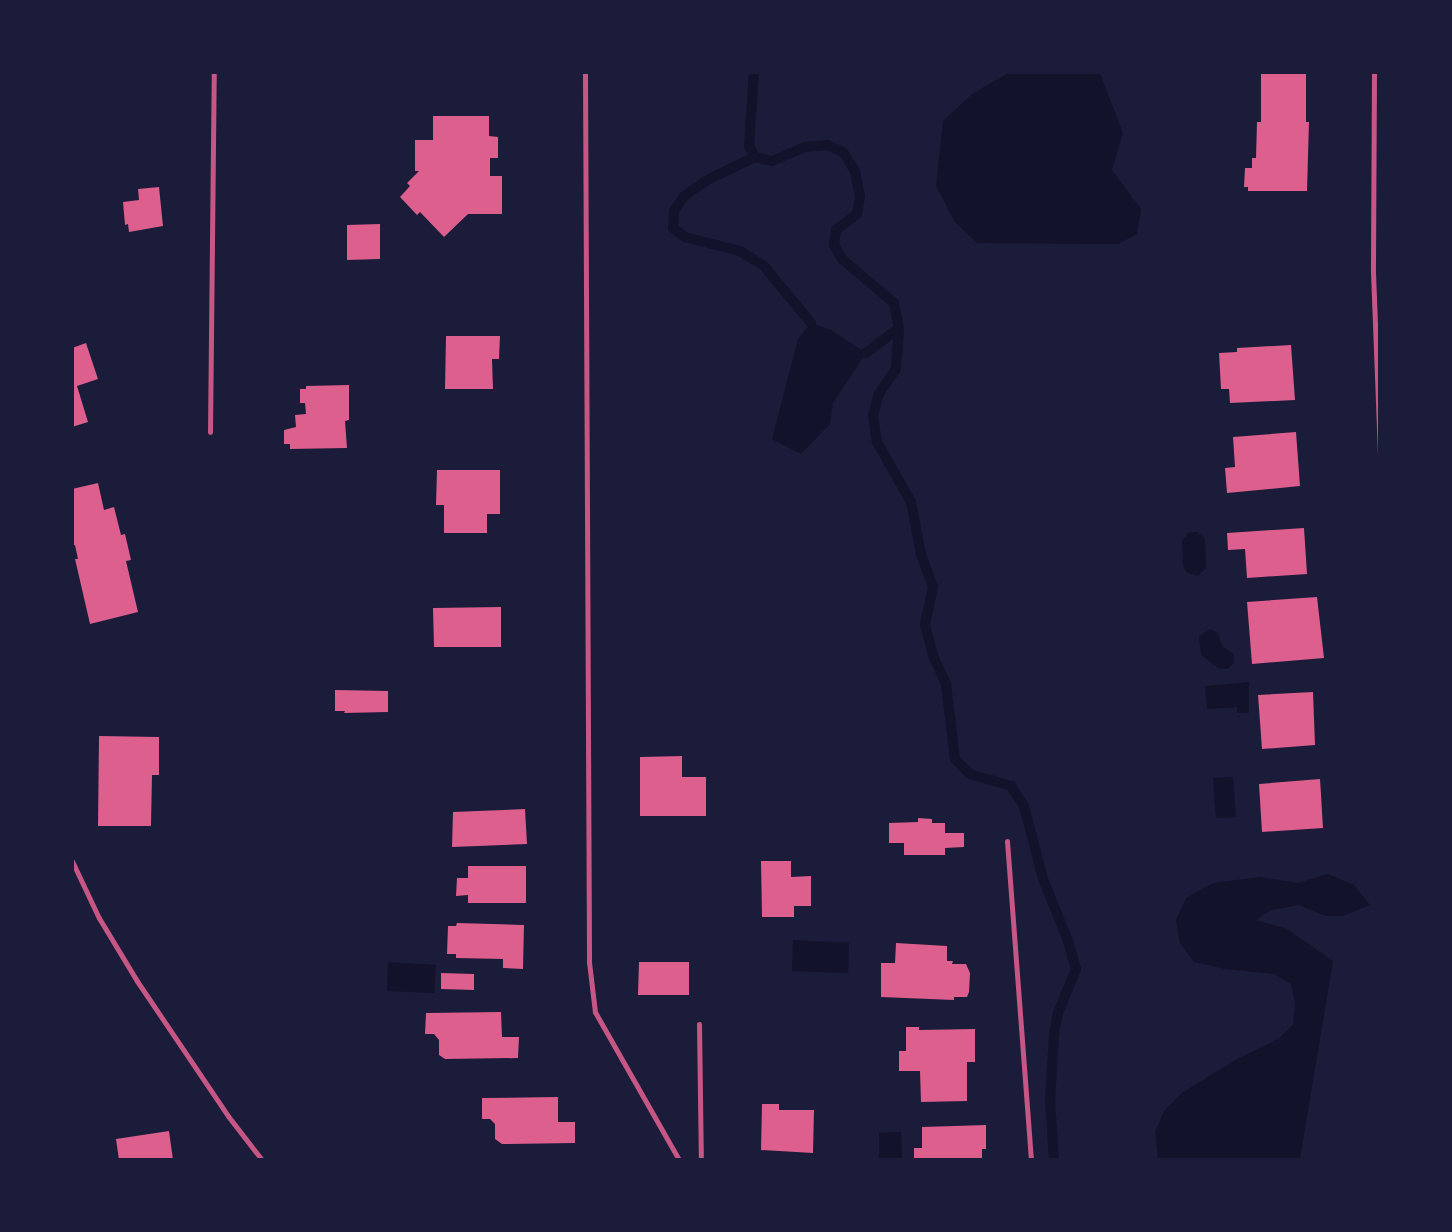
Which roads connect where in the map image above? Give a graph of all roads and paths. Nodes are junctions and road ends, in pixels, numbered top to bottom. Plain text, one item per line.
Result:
1 (214, 72) edge
2 (585, 72) edge
3 (1374, 72) edge
4 (1373, 272) junction
5 (1380, 272) edge
6 (210, 432) dead end
7 (1380, 454) edge
8 (1006, 841) dead end
9 (72, 862) edge
10 (699, 1024) dead end
11 (262, 1160) edge
12 (679, 1160) edge
13 (701, 1160) edge
14 (1031, 1160) edge

1 - 6 street
2 - 12 street
3 - 4 street
4 - 5 street
4 - 7 street
8 - 14 street
9 - 11 street
10 - 13 street

